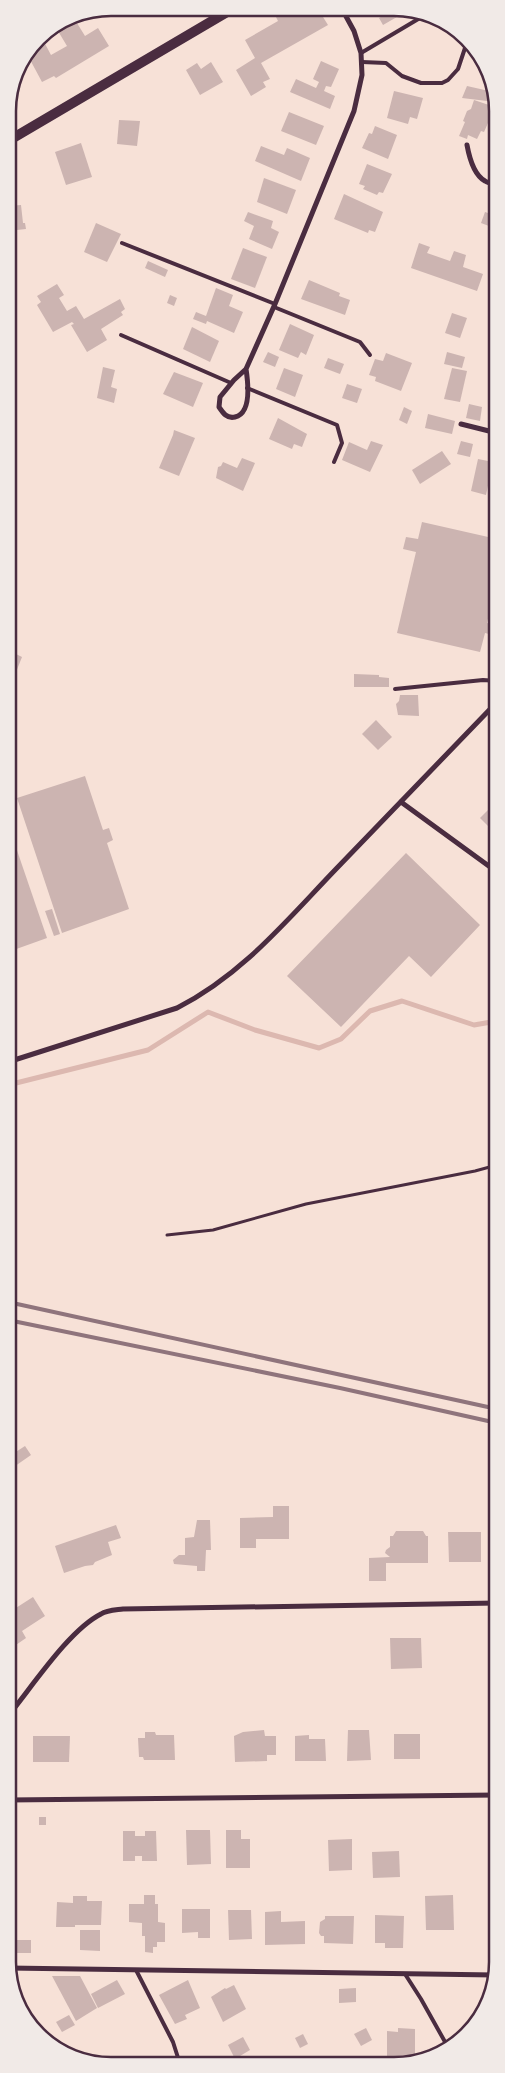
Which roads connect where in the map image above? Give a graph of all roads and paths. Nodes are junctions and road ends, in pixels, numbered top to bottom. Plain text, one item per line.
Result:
1 (220, 16) edge
2 (346, 16) edge
3 (418, 19) edge
4 (465, 48) edge
5 (361, 53) junction
6 (362, 62) junction
7 (16, 136) edge
8 (467, 145) dead end
9 (489, 183) edge
10 (122, 243) dead end
11 (275, 305) junction
12 (120, 335) dead end
13 (370, 355) dead end
14 (246, 369) junction
15 (232, 383) junction
16 (247, 388) junction
17 (461, 424) dead end
18 (489, 431) edge
19 (334, 462) dead end
20 (489, 680) edge
21 (395, 690) dead end
22 (489, 710) edge
23 (401, 802) junction
24 (489, 866) edge
25 (16, 1059) edge
26 (489, 1167) edge
27 (167, 1235) dead end
28 (489, 1603) edge
29 (16, 1706) edge
30 (489, 1795) edge
31 (16, 1800) edge
32 (16, 1968) edge
33 (136, 1970) junction
34 (405, 1974) junction
35 (488, 1975) edge
36 (445, 2042) edge
37 (178, 2057) edge

1 - 7 main road
2 - 5 street
3 - 5 lane
4 - 6 lane
5 - 6 street
6 - 11 street
8 - 9 street
10 - 11 lane
11 - 13 lane
11 - 14 street
12 - 15 lane
14 - 15 street
14 - 16 street
15 - 16 street
16 - 19 lane
17 - 18 street
20 - 21 lane
22 - 23 street
23 - 24 street
23 - 25 street
26 - 27 path
28 - 29 street
30 - 31 street
32 - 33 street
33 - 34 street
33 - 37 lane
34 - 35 street
34 - 36 lane

